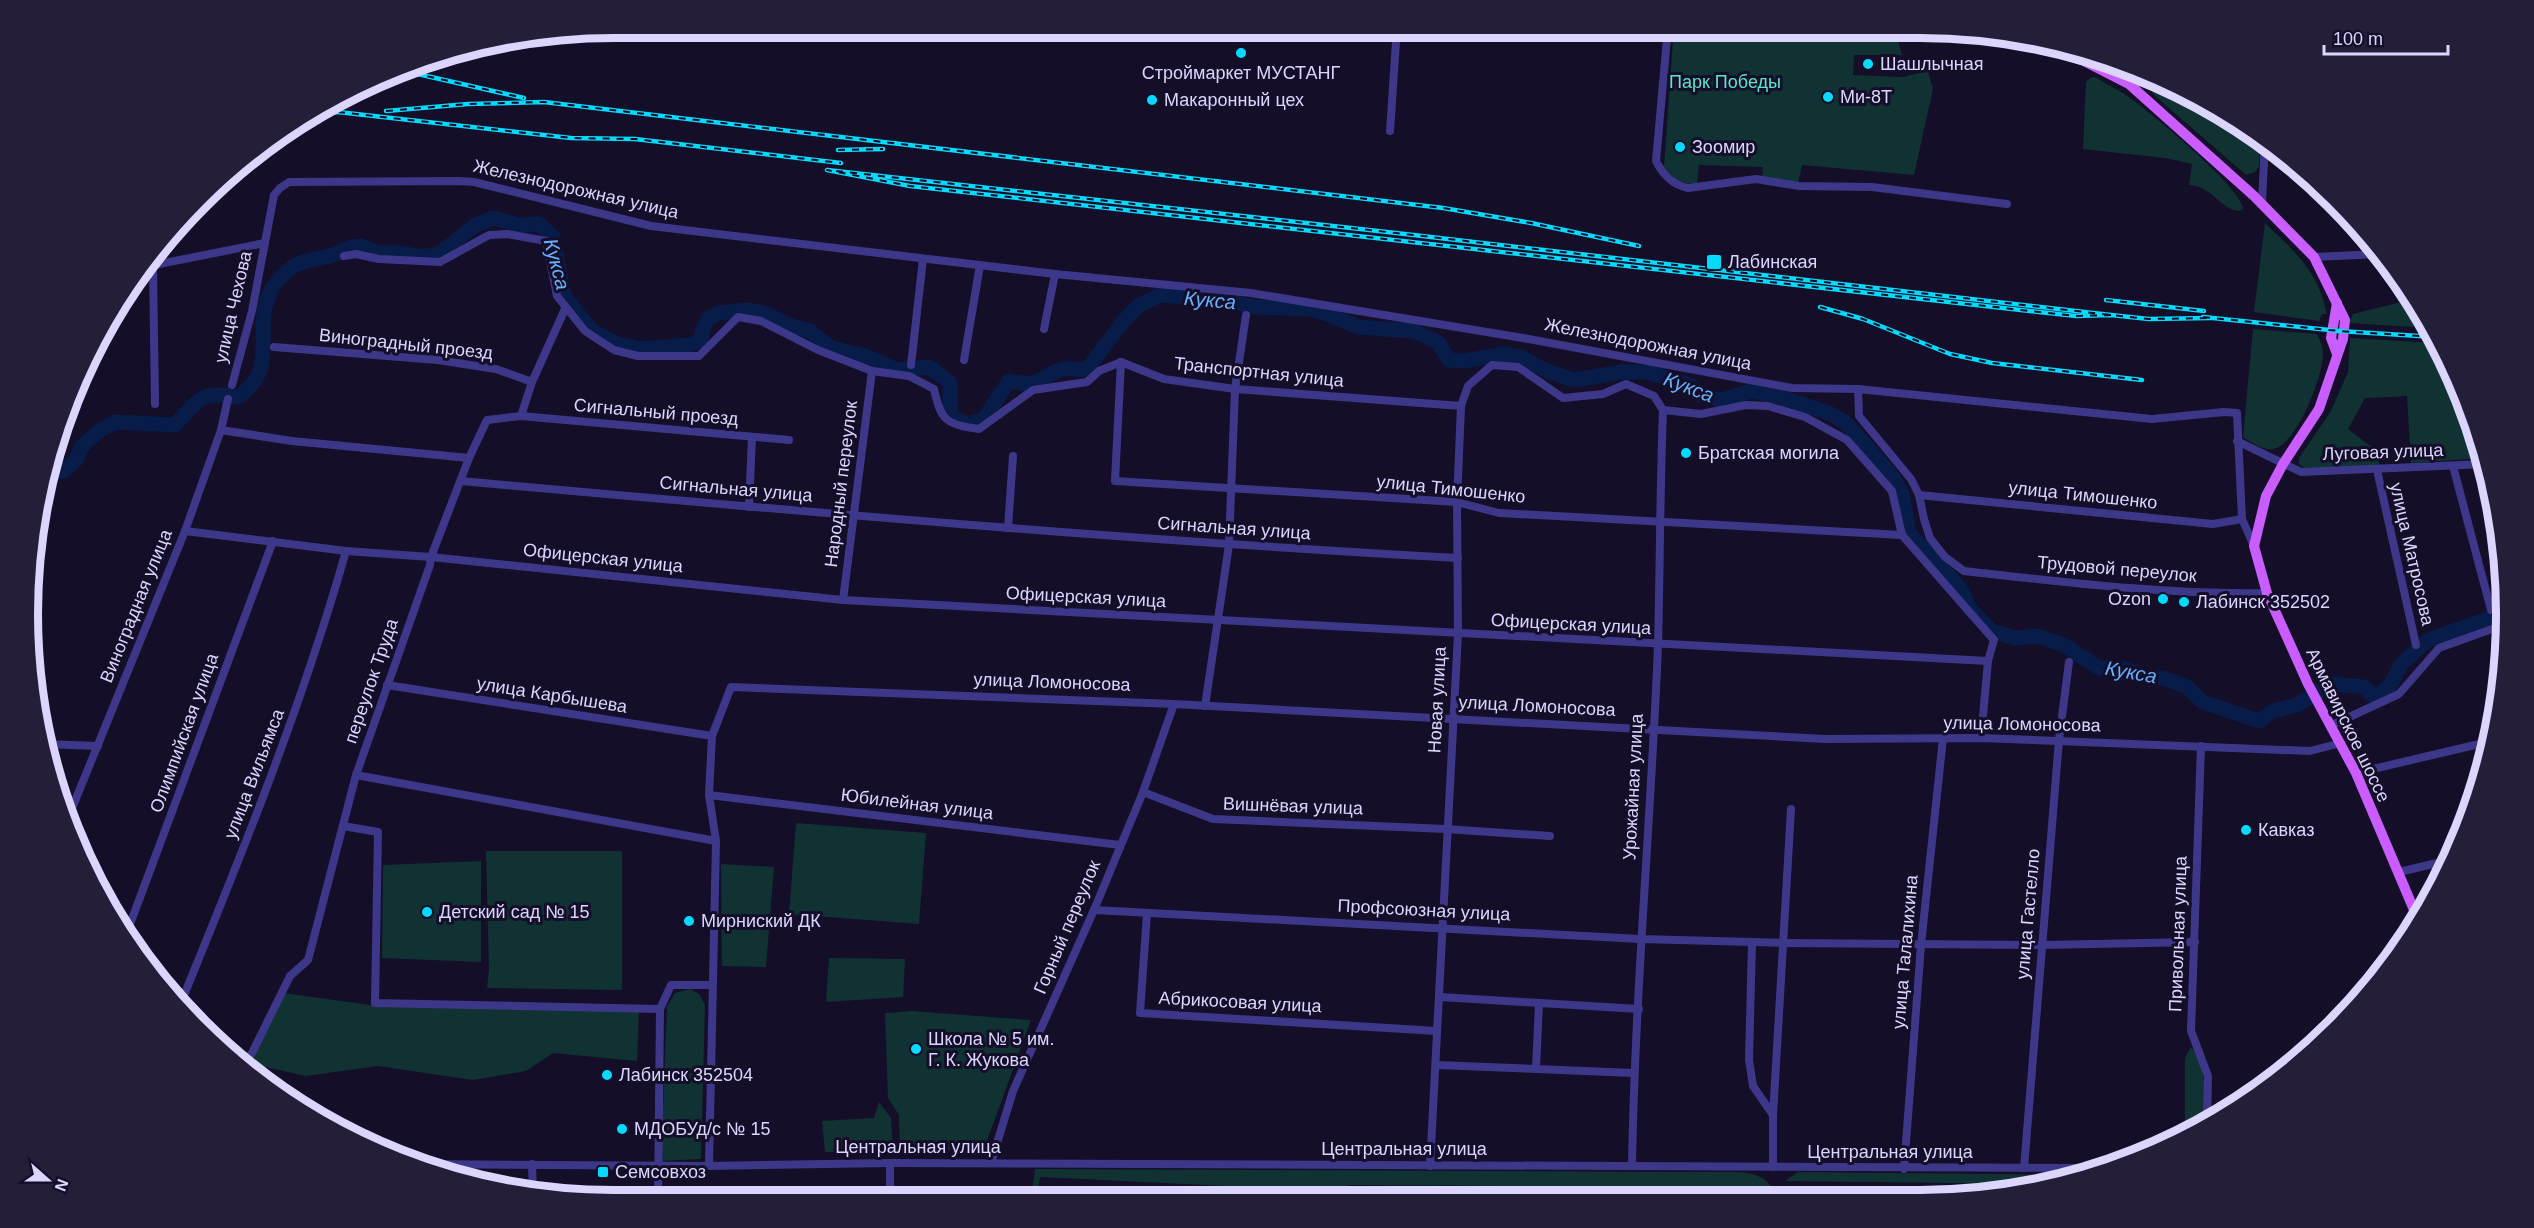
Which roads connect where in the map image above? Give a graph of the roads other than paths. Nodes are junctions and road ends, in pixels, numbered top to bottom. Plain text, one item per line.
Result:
1 (1396, 38) edge
2 (1667, 38) edge
3 (2080, 60) edge
4 (2144, 83) edge
5 (2129, 84) junction
6 (1390, 131) dead end
7 (2264, 152) edge
8 (2262, 203) junction
9 (2007, 204) dead end
10 (265, 243) junction
11 (2370, 254) edge
12 (344, 256) dead end
13 (2314, 257) junction
14 (923, 259) junction
15 (980, 265) junction
16 (155, 266) edge
17 (1055, 274) junction
18 (148, 275) edge
19 (565, 309) junction
20 (1246, 315) dead end
21 (1044, 329) dead end
22 (274, 347) dead end
23 (964, 360) dead end
24 (1121, 362) junction
25 (911, 365) dead end
26 (872, 371) junction
27 (532, 382) junction
28 (232, 385) dead end
29 (1236, 389) junction
30 (1858, 389) junction
31 (228, 399) dead end
32 (155, 404) dead end
33 (1461, 406) junction
34 (1663, 410) junction
35 (2237, 413) joint
36 (521, 416) junction
37 (487, 420) joint
38 (221, 430) junction
39 (752, 437) junction
40 (789, 440) dead end
41 (2237, 441) junction
42 (1013, 456) dead end
43 (469, 458) junction
44 (2283, 465) junction
45 (2477, 465) edge
46 (2453, 466) junction
47 (2377, 470) junction
48 (461, 481) junction
49 (1231, 487) junction
50 (1919, 495) junction
51 (1457, 502) junction
52 (749, 507) junction
53 (855, 517) junction
54 (2242, 519) junction
55 (1659, 521) junction
56 (1008, 528) junction
57 (185, 531) junction
58 (1902, 535) junction
59 (273, 541) junction
60 (1229, 545) junction
61 (2254, 546) junction
62 (346, 551) junction
63 (430, 557) junction
64 (1458, 558) junction
65 (2268, 593) junction
66 (843, 600) junction
67 (2491, 610) dead end
68 (1219, 621) junction
69 (2496, 628) edge
70 (1458, 634) junction
71 (1658, 645) junction
72 (2416, 645) dead end
73 (1988, 661) junction
74 (2069, 662) dead end
75 (387, 685) junction
76 (1174, 704) junction
77 (1205, 706) junction
78 (1453, 717) junction
79 (2332, 725) junction
80 (1653, 729) junction
81 (712, 736) junction
82 (1943, 738) junction
83 (1981, 738) junction
84 (2059, 740) junction
85 (2341, 743) junction
86 (2481, 743) edge
87 (53, 744) edge
88 (98, 746) junction
89 (2201, 746) junction
90 (2356, 772) junction
91 (356, 775) junction
92 (1143, 792) junction
93 (709, 795) junction
94 (72, 809) edge
95 (1791, 809) dead end
96 (343, 826) junction
97 (1446, 829) junction
98 (1550, 836) dead end
99 (716, 841) junction
100 (1120, 845) junction
101 (2440, 862) edge
102 (2398, 872) junction
103 (1094, 910) junction
104 (2414, 910) edge
105 (1147, 913) junction
106 (130, 925) edge
107 (1442, 927) junction
108 (1640, 939) junction
109 (1752, 942) junction
110 (2194, 942) junction
111 (1785, 943) junction
112 (1921, 945) junction
113 (2042, 945) junction
114 (712, 985) junction
115 (183, 997) edge
116 (1440, 997) junction
117 (1539, 1003) junction
118 (660, 1009) junction
119 (1639, 1009) junction
120 (1437, 1031) junction
121 (248, 1058) edge
122 (1437, 1065) junction
123 (1536, 1069) junction
124 (1634, 1073) junction
125 (2207, 1113) edge
126 (1773, 1116) junction
127 (890, 1163) junction
128 (991, 1163) junction
129 (442, 1164) edge
130 (532, 1164) junction
131 (657, 1165) junction
132 (709, 1166) junction
133 (1430, 1166) junction
134 (1632, 1166) junction
135 (1773, 1167) junction
136 (2024, 1168) junction
137 (2079, 1168) edge
138 (1904, 1169) junction
139 (533, 1185) edge
140 (658, 1190) edge
141 (890, 1190) edge

1 - 6 street
2 - 9 street
3 - 5 main road
4 - 5 street
5 - 8 main road
7 - 8 street
8 - 13 main road
10 - 14 street, Железнодорожная улица
10 - 16 street, улица Чехова
10 - 28 street, улица Чехова
11 - 13 street
12 - 19 street
13 - 44 main road
14 - 15 street, Железнодорожная улица
14 - 25 street
15 - 17 street, Железнодорожная улица
15 - 23 street
17 - 21 street
17 - 30 street, Железнодорожная улица
18 - 32 street, улица Чехова
19 - 26 street
19 - 27 street
20 - 29 street
22 - 27 street, Виноградный проезд
24 - 26 street
24 - 29 street, Транспортная улица
24 - 49 street, улица Тимошенко
26 - 53 street, Народный переулок
27 - 36 street
29 - 33 street, Транспортная улица
29 - 49 street
30 - 35 street, Железнодорожная улица
30 - 50 street
31 - 38 street, Виноградная улица
33 - 34 street
33 - 51 street, Новая улица
34 - 55 street, Урожайная улица
34 - 58 street
35 - 41 street, Армавирское шоссе
36 - 37 street, Сигнальный проезд
36 - 39 street, Сигнальный проезд
37 - 43 street, переулок Труда
38 - 43 street
38 - 57 street, Виноградная улица
39 - 40 street, Сигнальный проезд
39 - 52 street
41 - 44 street, Луговая улица
41 - 54 street, Армавирское шоссе
42 - 56 street
43 - 48 street, переулок Труда
44 - 47 street, Луговая улица
44 - 61 main road
45 - 46 street, Луговая улица
46 - 47 street, Луговая улица
46 - 67 street
47 - 72 street, улица Матросова
48 - 52 street, Сигнальная улица
48 - 63 street, переулок Труда
49 - 51 street, улица Тимошенко
49 - 60 street
50 - 54 street, улица Тимошенко
50 - 65 street, Трудовой переулок
51 - 55 street, улица Тимошенко
51 - 64 street, Новая улица
52 - 53 street, Сигнальная улица
53 - 56 street, Сигнальная улица
53 - 66 street, Народный переулок
54 - 61 street, Армавирское шоссе
55 - 58 street, улица Тимошенко
55 - 71 street, Урожайная улица
56 - 60 street, Сигнальная улица
57 - 59 street, Офицерская улица
57 - 88 street, Виноградная улица
58 - 73 street
59 - 62 street, Офицерская улица
59 - 106 street, Олимпийская улица
60 - 64 street, Сигнальная улица
60 - 68 street
61 - 65 main road, Армавирское шоссе
62 - 63 street, Офицерская улица
62 - 115 street, улица Вильямса
63 - 66 street, Офицерская улица
63 - 75 street, переулок Труда
64 - 70 street, Новая улица
65 - 79 main road, Армавирское шоссе
66 - 68 street, Офицерская улица
68 - 70 street, Офицерская улица
68 - 77 street
69 - 79 street
70 - 71 street, Офицерская улица
70 - 78 street, Новая улица
71 - 73 street, Офицерская улица
71 - 80 street, Урожайная улица
73 - 83 street
74 - 84 street, улица Гастелло
75 - 81 street, улица Карбышева
75 - 91 street, переулок Труда
76 - 77 street, улица Ломоносова
76 - 81 street, улица Ломоносова
76 - 92 street, Горный переулок
77 - 78 street, улица Ломоносова
78 - 80 street, улица Ломоносова
78 - 97 street, Новая улица
79 - 85 main road, Армавирское шоссе
80 - 82 street, улица Ломоносова
80 - 108 street, Урожайная улица
81 - 93 street
82 - 83 street, улица Ломоносова
82 - 112 street, улица Талалихина
83 - 84 street, улица Ломоносова
84 - 89 street, улица Ломоносова
84 - 113 street, улица Гастелло
85 - 89 street, улица Ломоносова
85 - 90 main road, Армавирское шоссе
86 - 90 street
87 - 88 street
88 - 94 street, Виноградная улица
89 - 110 street, Привольная улица
90 - 102 main road, Армавирское шоссе
91 - 96 street, переулок Труда
91 - 99 street
92 - 97 street, Вишнёвая улица
92 - 100 street, Горный переулок
93 - 99 street
93 - 100 street, Юбилейная улица
95 - 111 street
96 - 118 street
96 - 121 street, переулок Труда
97 - 98 street, Вишнёвая улица
97 - 107 street, Новая улица
99 - 114 street
100 - 103 street, Горный переулок
101 - 102 street
102 - 104 main road, Армавирское шоссе
103 - 105 street, Профсоюзная улица
103 - 128 street, Горный переулок
105 - 107 street, Профсоюзная улица
105 - 120 street, Абрикосовая улица
107 - 108 street, Профсоюзная улица
107 - 116 street, Новая улица
108 - 109 street, Профсоюзная улица
108 - 119 street, Урожайная улица
109 - 111 street, Профсоюзная улица
109 - 126 street
110 - 113 street, Профсоюзная улица
110 - 125 street, Привольная улица
111 - 112 street, Профсоюзная улица
111 - 126 street
112 - 113 street, Профсоюзная улица
112 - 138 street, улица Талалихина
113 - 136 street, улица Гастелло
114 - 118 street
114 - 132 street
116 - 117 street
116 - 120 street, Новая улица
117 - 119 street
117 - 123 street
118 - 131 street
119 - 124 street, Урожайная улица
120 - 122 street, Новая улица
122 - 123 street
122 - 133 street, Новая улица
123 - 124 street
124 - 134 street, Урожайная улица
126 - 135 street
127 - 128 street, Центральная улица
127 - 132 street, Центральная улица
127 - 141 street
128 - 133 street, Центральная улица
129 - 130 street, Центральная улица
130 - 131 street, Центральная улица
130 - 139 street
131 - 132 street, Центральная улица
131 - 140 street
133 - 134 street, Центральная улица
134 - 135 street, Центральная улица
135 - 138 street, Центральная улица
136 - 137 street, Центральная улица
136 - 138 street, Центральная улица

